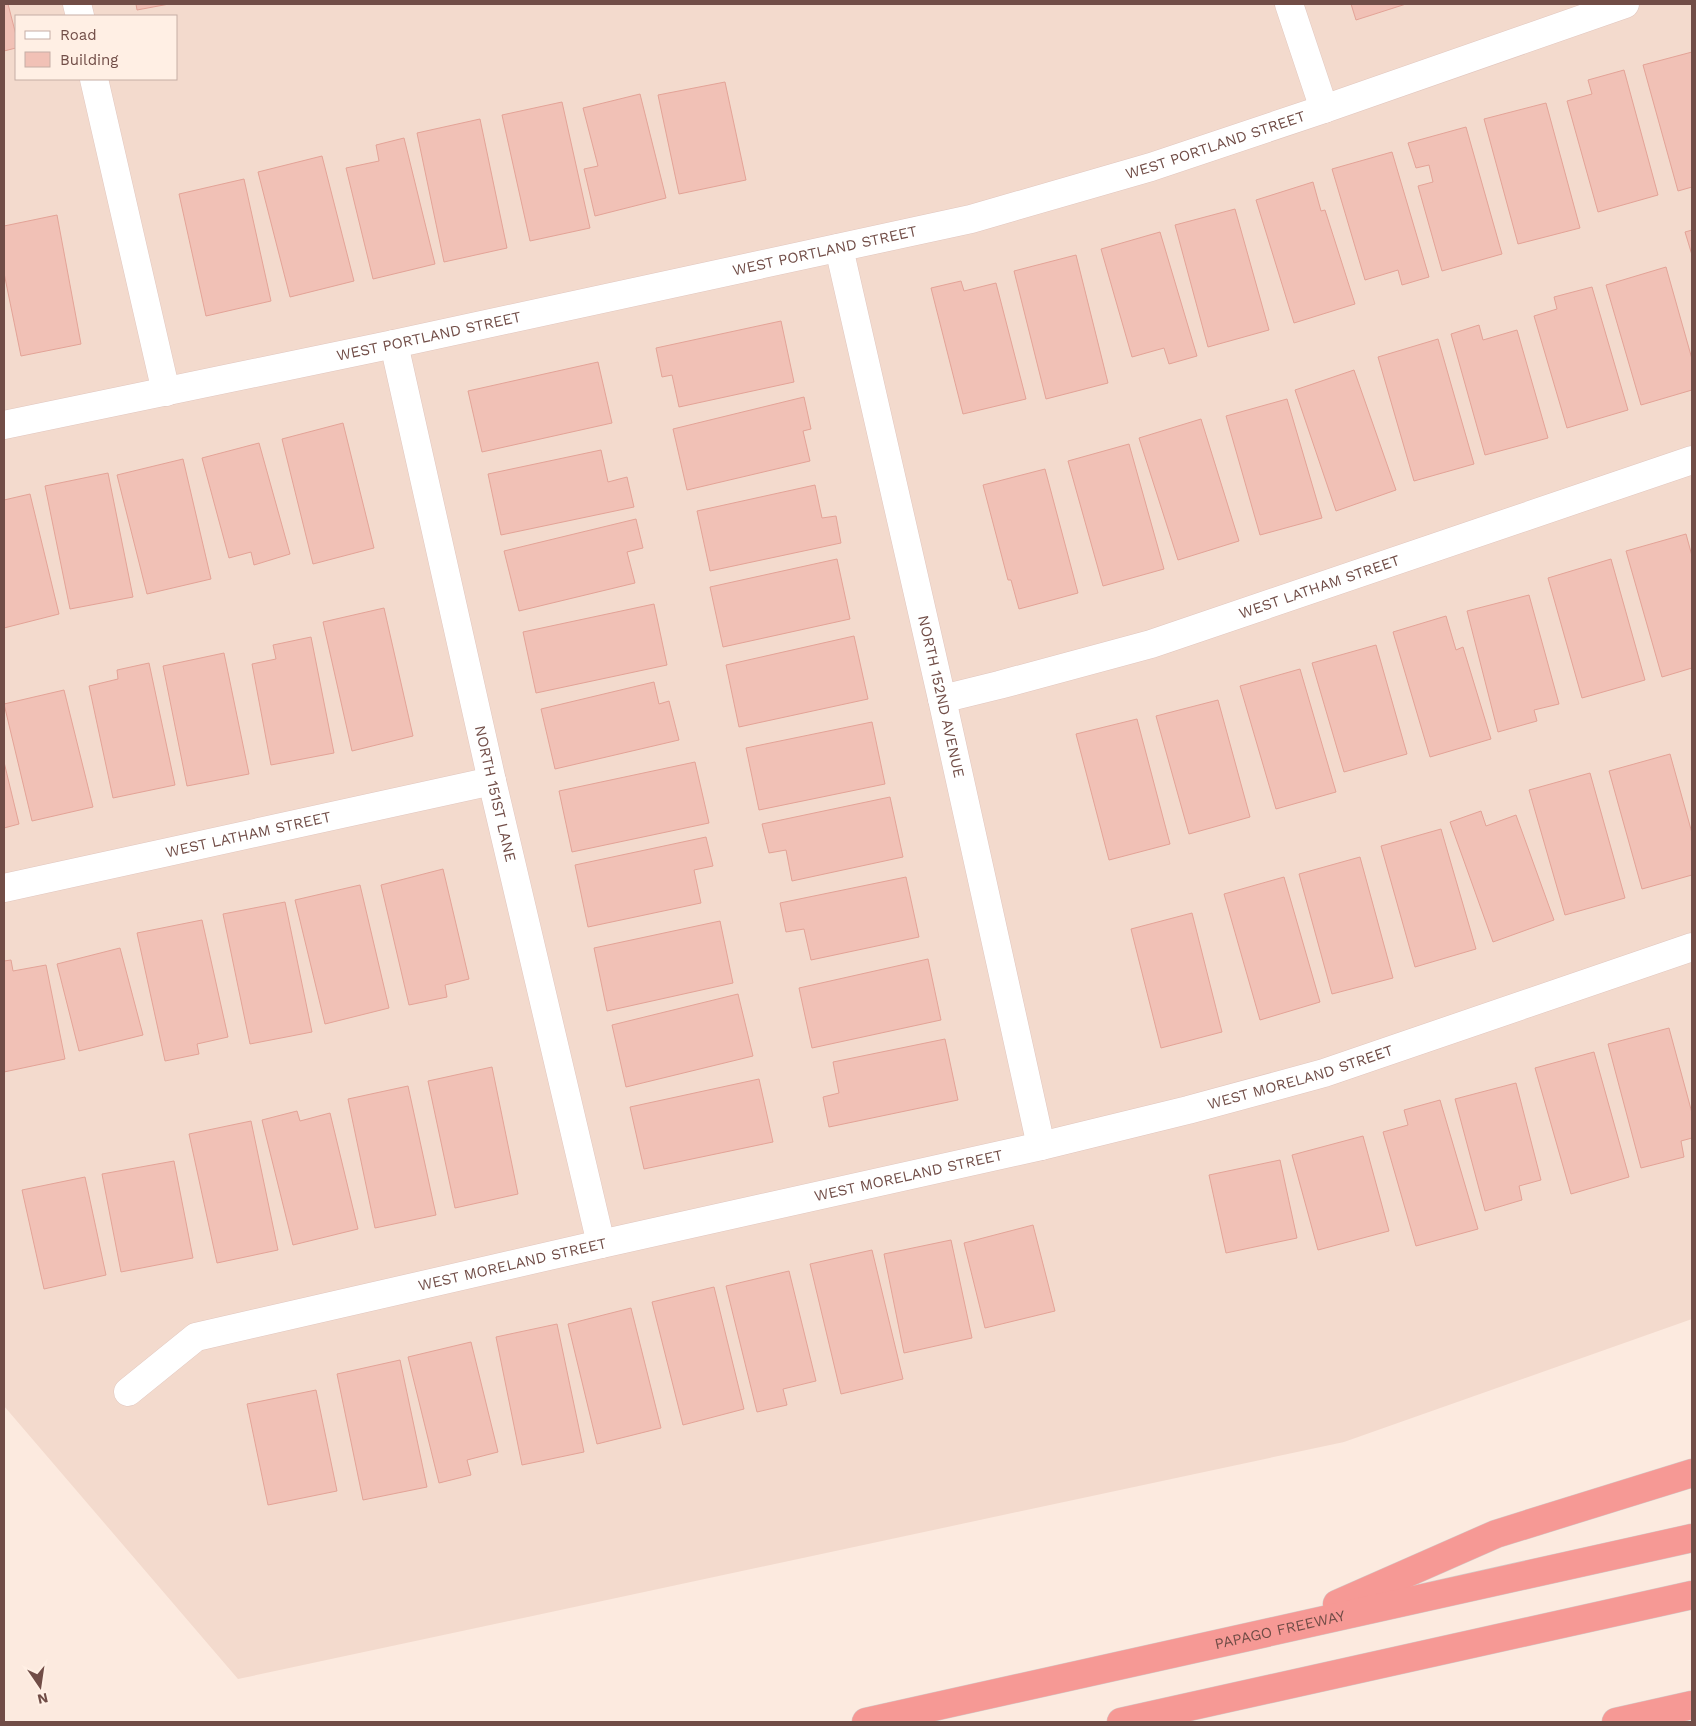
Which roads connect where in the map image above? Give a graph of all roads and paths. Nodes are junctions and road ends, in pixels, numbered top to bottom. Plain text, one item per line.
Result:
1 (1289, 4) edge
2 (1625, 4) edge
3 (94, 80) edge
4 (1324, 109) junction
5 (839, 248) junction
6 (394, 344) junction
7 (166, 392) junction
8 (4, 425) edge
9 (1692, 460) edge
10 (942, 699) junction
11 (492, 781) junction
12 (4, 888) edge
13 (1692, 946) edge
14 (1041, 1146) junction
15 (602, 1244) junction
16 (128, 1392) dead end
17 (1692, 1473) edge
18 (1692, 1538) edge
19 (1692, 1594) edge
20 (1281, 1629) junction
21 (1692, 1705) edge
22 (866, 1722) edge
23 (1121, 1722) edge
24 (1616, 1722) edge

1 - 4 street
2 - 4 street, WEST PORTLAND STREET
3 - 7 street
4 - 5 street, WEST PORTLAND STREET
5 - 6 street, WEST PORTLAND STREET
5 - 10 street, NORTH 152ND AVENUE
6 - 7 street, WEST PORTLAND STREET
6 - 11 street, NORTH 151ST LANE
7 - 8 street, WEST PORTLAND STREET
9 - 10 street, WEST LATHAM STREET
10 - 14 street, NORTH 152ND AVENUE
11 - 12 street, WEST LATHAM STREET
11 - 15 street, NORTH 151ST LANE
13 - 14 street, WEST MORELAND STREET
14 - 15 street, WEST MORELAND STREET
15 - 16 street, WEST MORELAND STREET
17 - 20 highway
18 - 20 highway, PAPAGO FREEWAY
19 - 23 highway
20 - 22 highway, PAPAGO FREEWAY
21 - 24 highway

